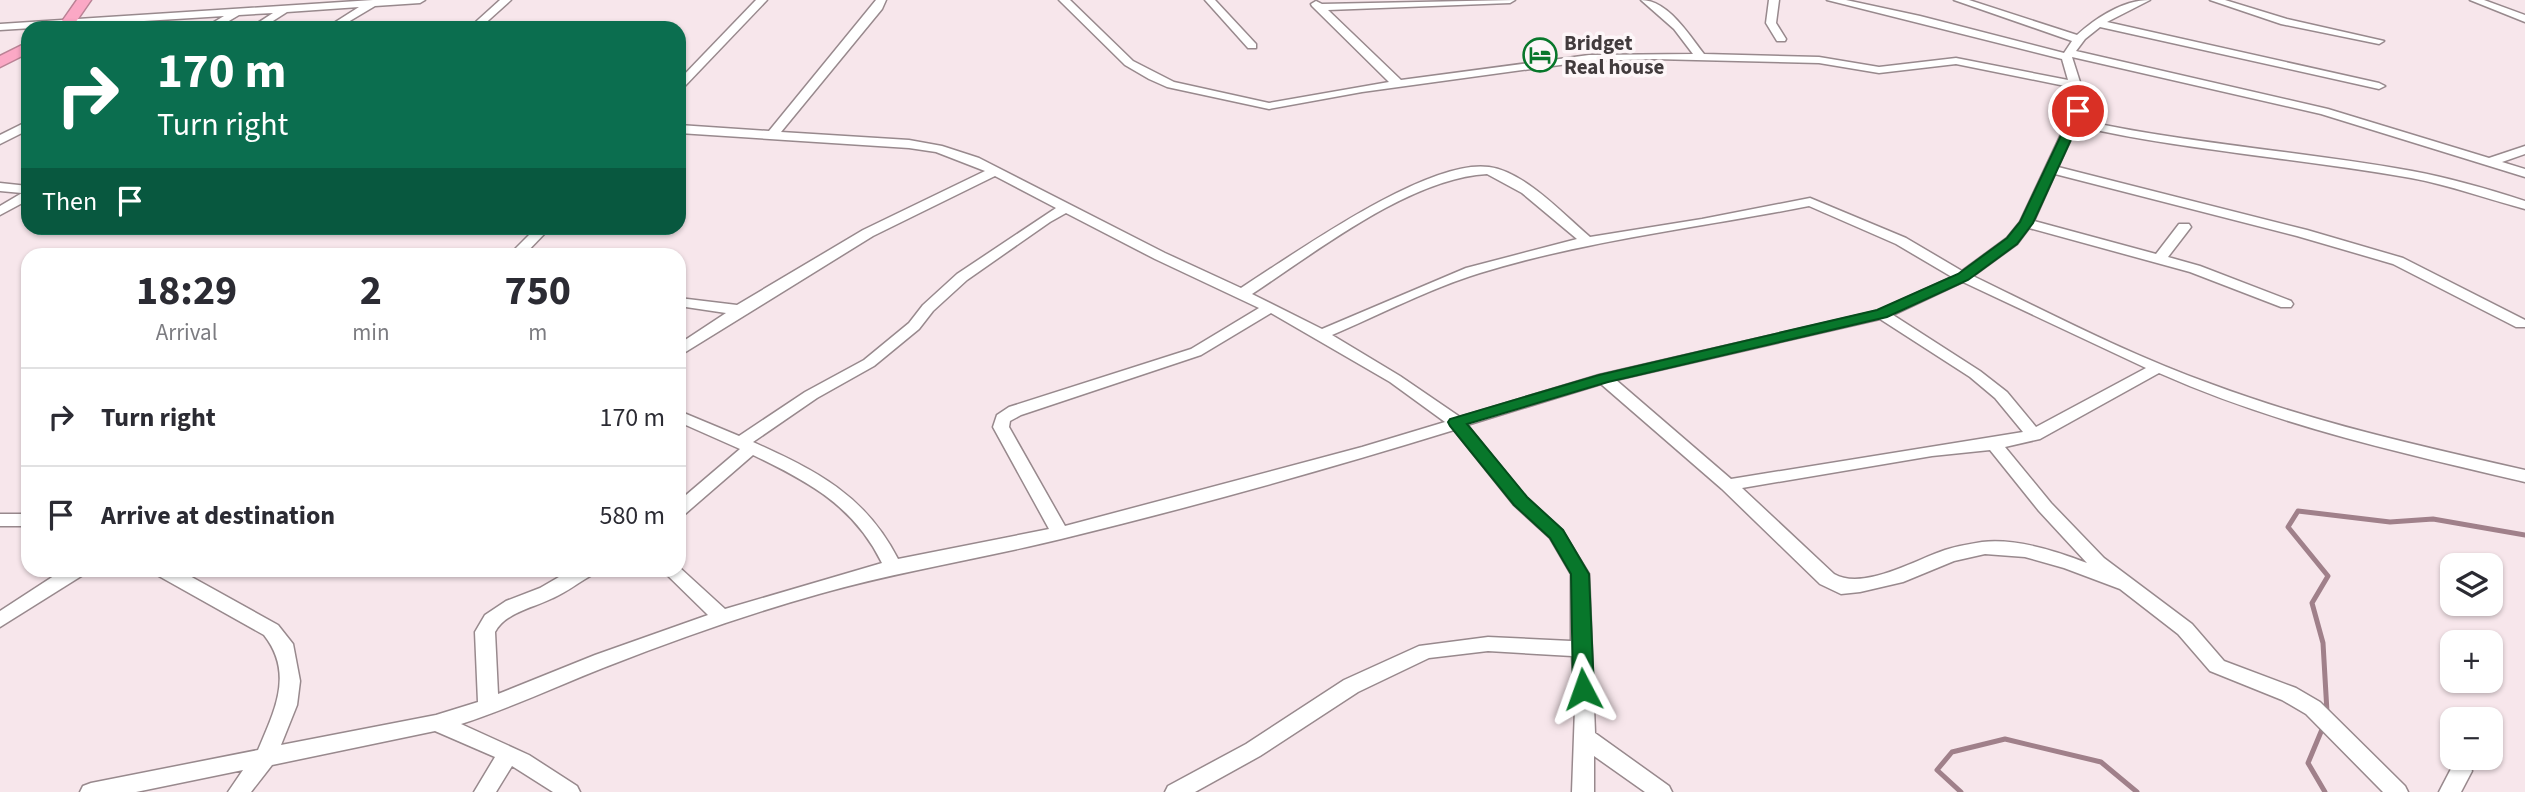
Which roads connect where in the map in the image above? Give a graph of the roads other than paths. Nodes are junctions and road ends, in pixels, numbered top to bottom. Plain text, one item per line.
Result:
1 (84, 0) edge
2 (413, 0) edge
3 (420, 0) edge
4 (506, 0) edge
5 (762, 0) edge
6 (881, 0) edge
7 (1064, 0) edge
8 (1210, 0) edge
9 (1510, 0) edge
10 (1646, 0) edge
11 (1774, 0) edge
12 (1832, 0) edge
13 (1959, 0) edge
14 (2144, 0) edge
15 (2215, 0) edge
16 (2475, 0) edge
17 (1394, 2) edge
18 (374, 3) junction
19 (1316, 3) edge
20 (273, 5) edge
21 (287, 8) junction
22 (239, 12) junction
23 (2525, 19) edge
24 (67, 21) edge
25 (118, 21) edge
26 (222, 21) edge
27 (266, 21) edge
28 (343, 21) edge
29 (482, 21) edge
30 (2098, 23) junction
31 (21, 26) edge
32 (0, 27) edge
33 (1781, 39) dead end
34 (2379, 41) dead end
35 (1252, 46) dead end
36 (2072, 50) junction
37 (21, 51) edge
38 (1702, 58) junction
39 (0, 62) edge
40 (686, 79) edge
41 (1398, 84) junction
42 (2074, 84) junction
43 (2379, 86) dead end
44 (2074, 122) junction
45 (21, 129) edge
46 (686, 130) edge
47 (772, 135) junction
48 (0, 140) edge
49 (2525, 150) edge
50 (2489, 162) junction
51 (2052, 169) junction
52 (995, 171) junction
53 (2525, 173) edge
54 (0, 187) edge
55 (21, 189) edge
56 (21, 199) edge
57 (2525, 205) edge
58 (1066, 208) junction
59 (0, 211) edge
60 (2026, 223) junction
61 (2184, 227) dead end
62 (535, 235) edge
63 (1587, 241) junction
64 (523, 248) edge
65 (2160, 258) junction
66 (1963, 277) junction
67 (1243, 293) junction
68 (686, 303) edge
69 (2286, 304) dead end
70 (1271, 307) junction
71 (739, 310) junction
72 (1882, 314) junction
73 (2521, 324) dead end
74 (1322, 334) junction
75 (686, 346) edge
76 (2158, 367) junction
77 (1604, 378) junction
78 (686, 418) edge
79 (1456, 422) junction
80 (2034, 435) junction
81 (1994, 444) junction
82 (746, 446) junction
83 (2525, 476) edge
84 (1728, 485) junction
85 (686, 503) edge
86 (0, 520) edge
87 (21, 520) edge
88 (1060, 533) junction
89 (893, 567) junction
90 (67, 577) edge
91 (176, 577) edge
92 (574, 577) edge
93 (679, 577) edge
94 (2121, 583) junction
95 (722, 617) junction
96 (0, 620) edge
97 (1581, 649) junction
98 (488, 707) junction
99 (436, 723) junction
100 (1584, 737) junction
101 (507, 755) junction
102 (266, 756) junction
103 (2461, 771) dead end
104 (91, 792) edge
105 (239, 792) edge
106 (485, 792) edge
107 (569, 792) edge
108 (1176, 792) edge
109 (1583, 792) edge
110 (1661, 792) edge
111 (2397, 792) edge
112 (2450, 792) edge

1 - 24 highway
2 - 3 street
2 - 18 street
4 - 29 street
5 - 40 street
6 - 47 street
7 - 41 street
8 - 35 street
9 - 17 street
10 - 38 street
11 - 33 street
12 - 36 street
13 - 36 street
14 - 30 street
15 - 34 street
16 - 23 street
17 - 19 street
18 - 21 street
18 - 28 street
19 - 41 street
20 - 21 street
20 - 22 street
21 - 27 street
22 - 25 street
22 - 26 street
30 - 36 street
30 - 43 street
31 - 32 street
36 - 42 street
36 - 50 street
37 - 39 highway
38 - 41 street
38 - 42 street
42 - 44 street
44 - 51 street
44 - 57 street
45 - 48 street
46 - 47 street
47 - 52 street
49 - 50 street
50 - 53 street
51 - 60 street
51 - 73 street
52 - 58 street
52 - 71 street
54 - 55 street
56 - 59 street
58 - 67 street
58 - 82 street
60 - 65 street
60 - 66 street
61 - 65 street
62 - 64 street
63 - 66 street
63 - 67 street
63 - 74 street
65 - 69 street
66 - 72 street
66 - 76 street
67 - 70 street
68 - 71 street
70 - 74 street
70 - 88 street
71 - 75 street
72 - 77 street
72 - 80 street
74 - 79 street
76 - 80 street
76 - 83 street
77 - 79 street
77 - 84 street
78 - 82 street
79 - 88 street
79 - 97 street
80 - 81 street
81 - 84 street
81 - 94 street
82 - 85 street
82 - 89 street
84 - 94 street
86 - 87 street
88 - 89 street
89 - 95 street
90 - 96 street
91 - 102 street
92 - 98 street
93 - 95 street
94 - 111 street
95 - 98 street
97 - 100 street
97 - 108 street
98 - 99 street
99 - 101 street
99 - 102 street
100 - 109 street
100 - 110 street
101 - 106 street
101 - 107 street
102 - 104 street
102 - 105 street
103 - 112 street

